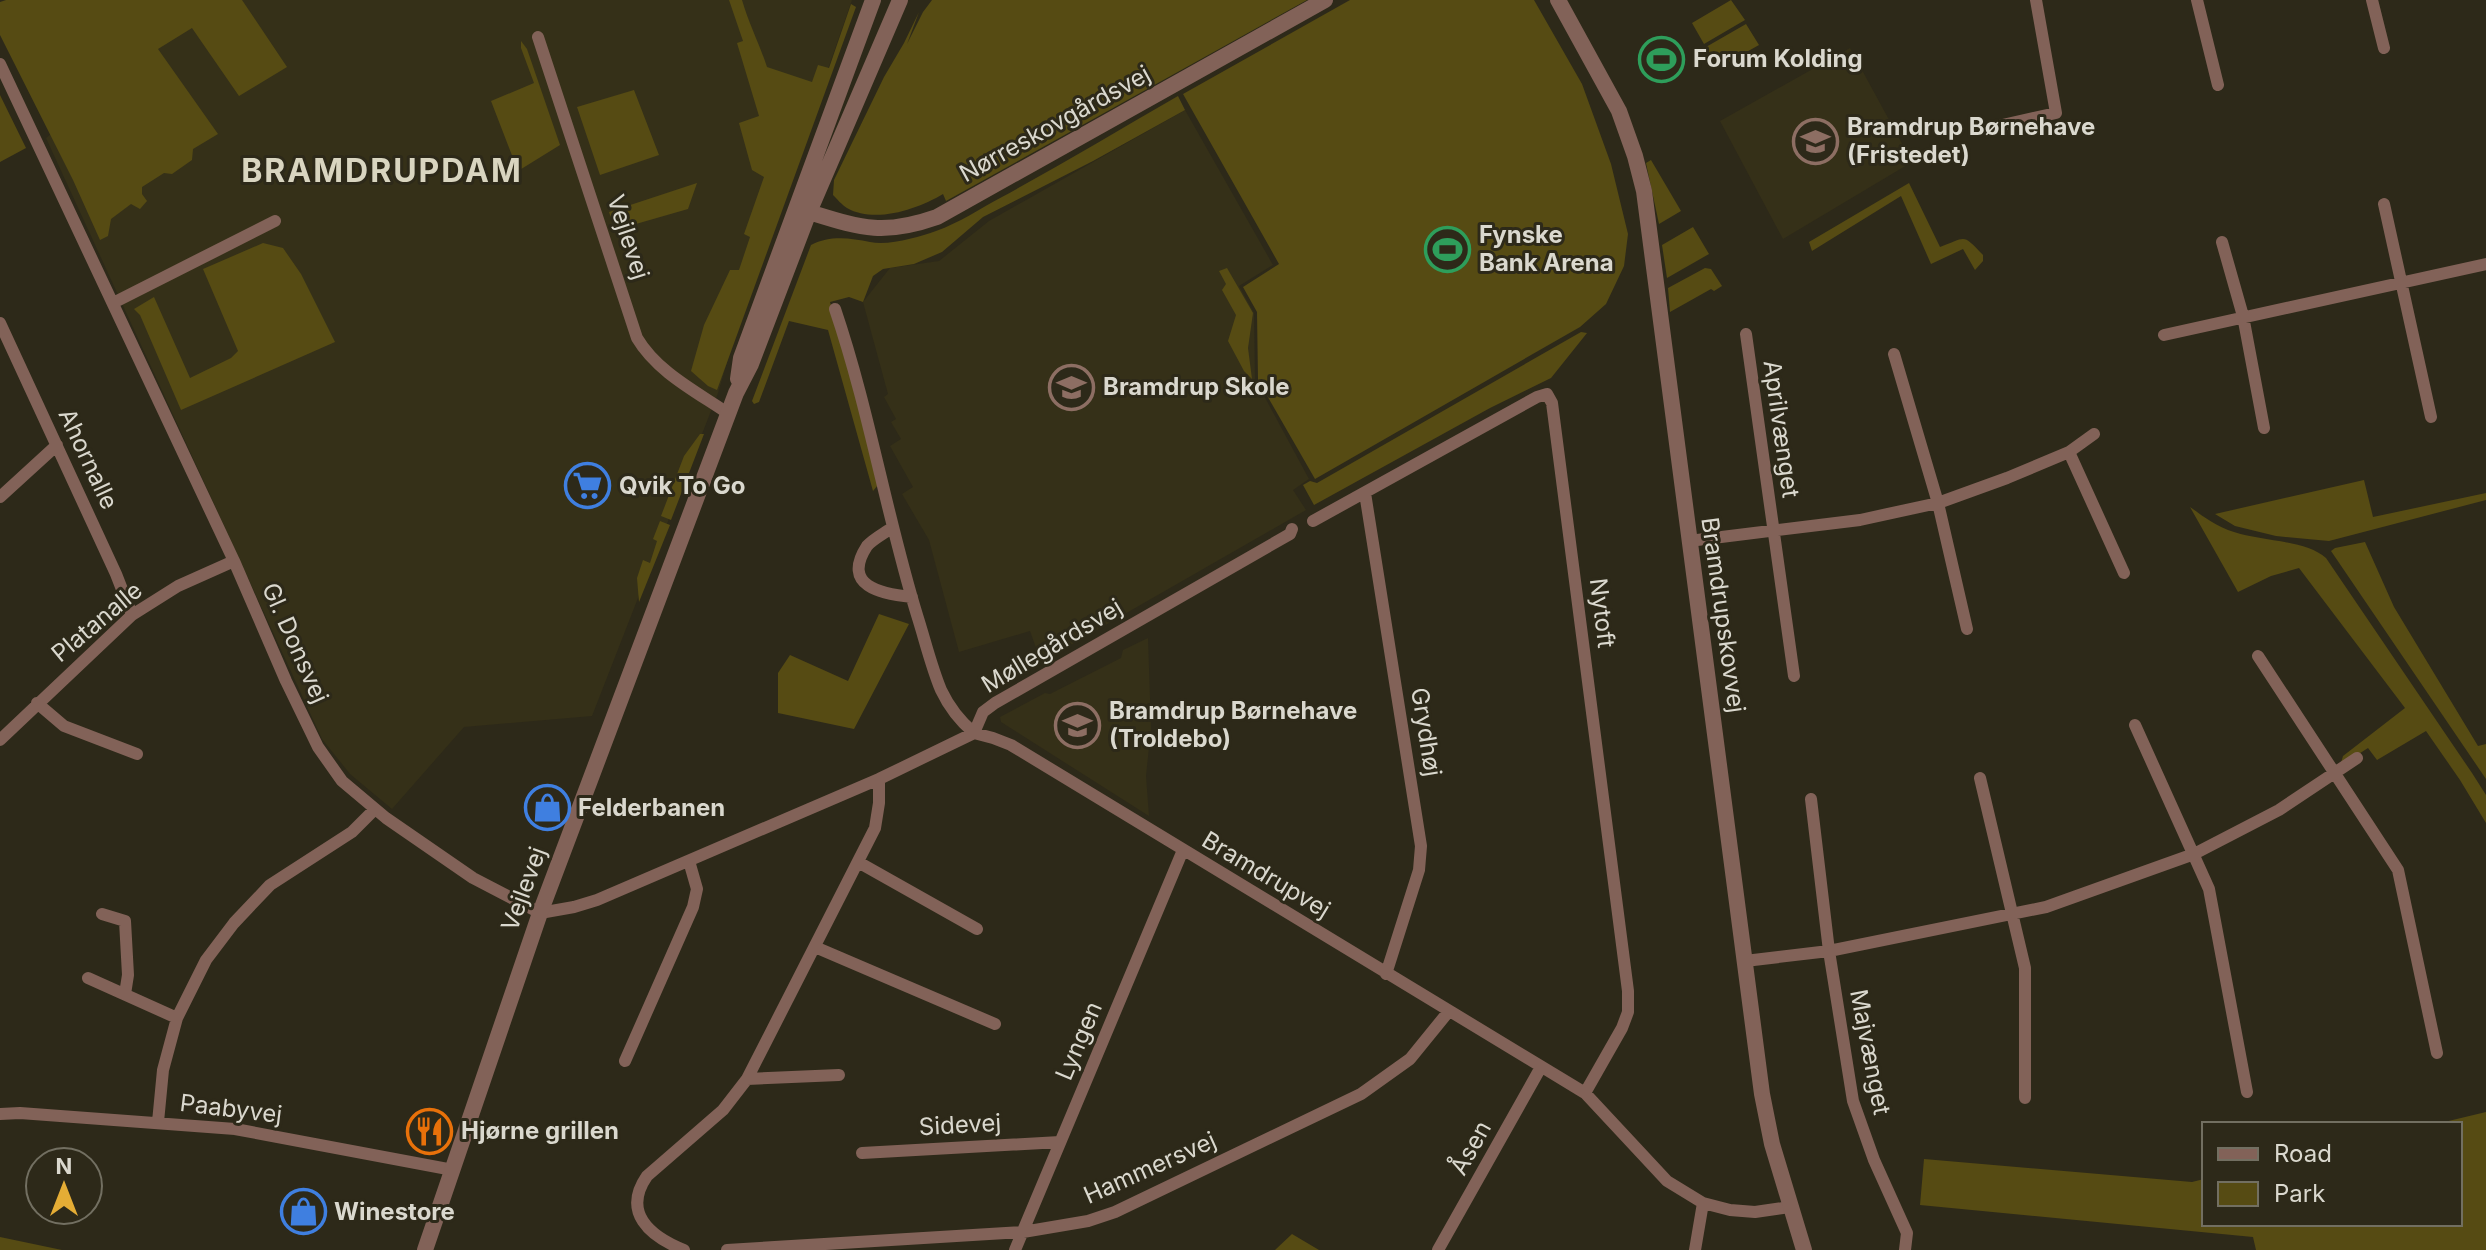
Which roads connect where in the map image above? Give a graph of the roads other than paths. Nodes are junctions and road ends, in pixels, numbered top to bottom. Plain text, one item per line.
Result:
1 (873, 0) edge
2 (900, 0) edge
3 (1325, 0) edge
4 (1558, 0) edge
5 (2036, 0) edge
6 (2197, 0) edge
7 (2372, 0) edge
8 (538, 37) dead end
9 (2384, 48) dead end
10 (0, 64) edge
11 (2218, 85) dead end
12 (1998, 126) dead end
13 (2384, 204) dead end
14 (802, 210) junction
15 (275, 221) dead end
16 (2222, 242) dead end
17 (2486, 264) edge
18 (2402, 281) junction
19 (113, 303) junction
20 (835, 309) dead end
21 (2243, 316) junction
22 (0, 323) edge
23 (1746, 334) dead end
24 (2164, 335) dead end
25 (1894, 354) dead end
26 (729, 414) junction
27 (2431, 417) dead end
28 (2264, 428) dead end
29 (2094, 434) dead end
30 (57, 445) junction
31 (2069, 452) junction
32 (1365, 493) junction
33 (0, 497) edge
34 (1938, 503) junction
35 (1313, 521) dead end
36 (893, 527) junction
37 (1292, 529) dead end
38 (1773, 530) junction
39 (1689, 541) junction
40 (234, 561) junction
41 (2124, 573) dead end
42 (912, 597) junction
43 (132, 615) junction
44 (1967, 629) dead end
45 (2258, 656) dead end
46 (1794, 676) dead end
47 (37, 703) junction
48 (2135, 725) dead end
49 (974, 733) junction
50 (0, 740) edge
51 (137, 754) dead end
52 (2357, 758) dead end
53 (2334, 775) junction
54 (1980, 778) dead end
55 (879, 779) junction
56 (1811, 799) dead end
57 (375, 809) junction
58 (1183, 850) junction
59 (2194, 854) junction
60 (689, 861) junction
61 (858, 862) junction
62 (540, 913) junction
63 (102, 914) dead end
64 (2013, 915) junction
65 (977, 929) dead end
66 (815, 947) junction
67 (1829, 951) junction
68 (1745, 961) junction
69 (1386, 974) junction
70 (88, 978) dead end
71 (125, 994) junction
72 (1449, 1011) junction
73 (177, 1018) junction
74 (995, 1024) dead end
75 (2437, 1053) dead end
76 (625, 1061) dead end
77 (1541, 1067) junction
78 (839, 1075) dead end
79 (747, 1079) junction
80 (2247, 1092) dead end
81 (1585, 1093) junction
82 (2025, 1098) dead end
83 (0, 1114) edge
84 (158, 1122) junction
85 (1060, 1142) junction
86 (862, 1153) dead end
87 (453, 1170) junction
88 (1703, 1203) junction
89 (1790, 1207) junction
90 (1023, 1232) junction
91 (425, 1250) edge
92 (684, 1250) edge
93 (727, 1250) edge
94 (1015, 1250) edge
95 (1438, 1250) edge
96 (1695, 1250) edge
97 (1804, 1250) edge
98 (1905, 1250) edge

1 - 14 street, Vejlevej
2 - 14 street, Vejlevej
3 - 14 street, Nørreskovgårdsvej
4 - 39 street, Bramdrupskovvej
5 - 12 street
6 - 11 street
7 - 9 street
8 - 26 street, Vejlevej
10 - 19 street, Gl. Donsvej
13 - 18 street
14 - 26 street, Vejlevej
15 - 19 street
16 - 21 street
17 - 18 street
18 - 21 street
18 - 27 street
19 - 40 street, Gl. Donsvej
20 - 36 street
21 - 24 street
21 - 28 street
22 - 30 street, Ahornalle
23 - 38 street, Aprilvænget
25 - 34 street
26 - 62 street, Vejlevej
29 - 31 street, Aprilvænget
30 - 33 street
30 - 43 street, Ahornalle
31 - 34 street, Aprilvænget
31 - 41 street
32 - 35 street, Nytoft
32 - 69 street, Grydhøj
32 - 81 street, Nytoft
34 - 38 street, Aprilvænget
34 - 44 street
36 - 42 street
36 - 42 street
37 - 49 street, Møllegårdsvej
38 - 39 street, Aprilvænget
38 - 46 street, Aprilvænget
39 - 68 street, Bramdrupskovvej
40 - 43 street, Platanalle
40 - 57 street, Gl. Donsvej
42 - 49 street
43 - 47 street, Platanalle
45 - 53 street
47 - 50 street, Platanalle
47 - 51 street
48 - 59 street
49 - 55 street
49 - 58 street, Bramdrupvej
52 - 53 street
53 - 59 street
53 - 75 street
54 - 64 street
55 - 60 street
55 - 61 street
56 - 67 street, Majvænget
57 - 62 street, Gl. Donsvej
57 - 73 street
58 - 69 street, Bramdrupvej
58 - 85 street, Lyngen
59 - 64 street
59 - 80 street
60 - 62 street
60 - 76 street
61 - 65 street
61 - 66 street
62 - 87 street, Vejlevej
63 - 71 street
64 - 67 street
64 - 82 street
66 - 74 street
66 - 79 street
67 - 68 street
67 - 98 street, Majvænget
68 - 89 street, Bramdrupskovvej
69 - 72 street, Bramdrupvej
70 - 71 street
71 - 73 street
72 - 77 street, Bramdrupvej
72 - 90 street, Hammersvej
73 - 84 street
77 - 81 street, Bramdrupvej
77 - 95 street, Åsen
78 - 79 street
79 - 92 street
81 - 88 street, Bramdrupvej
83 - 84 street, Paabyvej
84 - 87 street, Paabyvej
85 - 86 street, Sidevej
85 - 90 street, Lyngen
87 - 91 street, Vejlevej
88 - 89 street, Bramdrupvej
88 - 96 street
89 - 97 street, Bramdrupskovvej
90 - 93 street, Hammersvej
90 - 94 street, Lyngen

